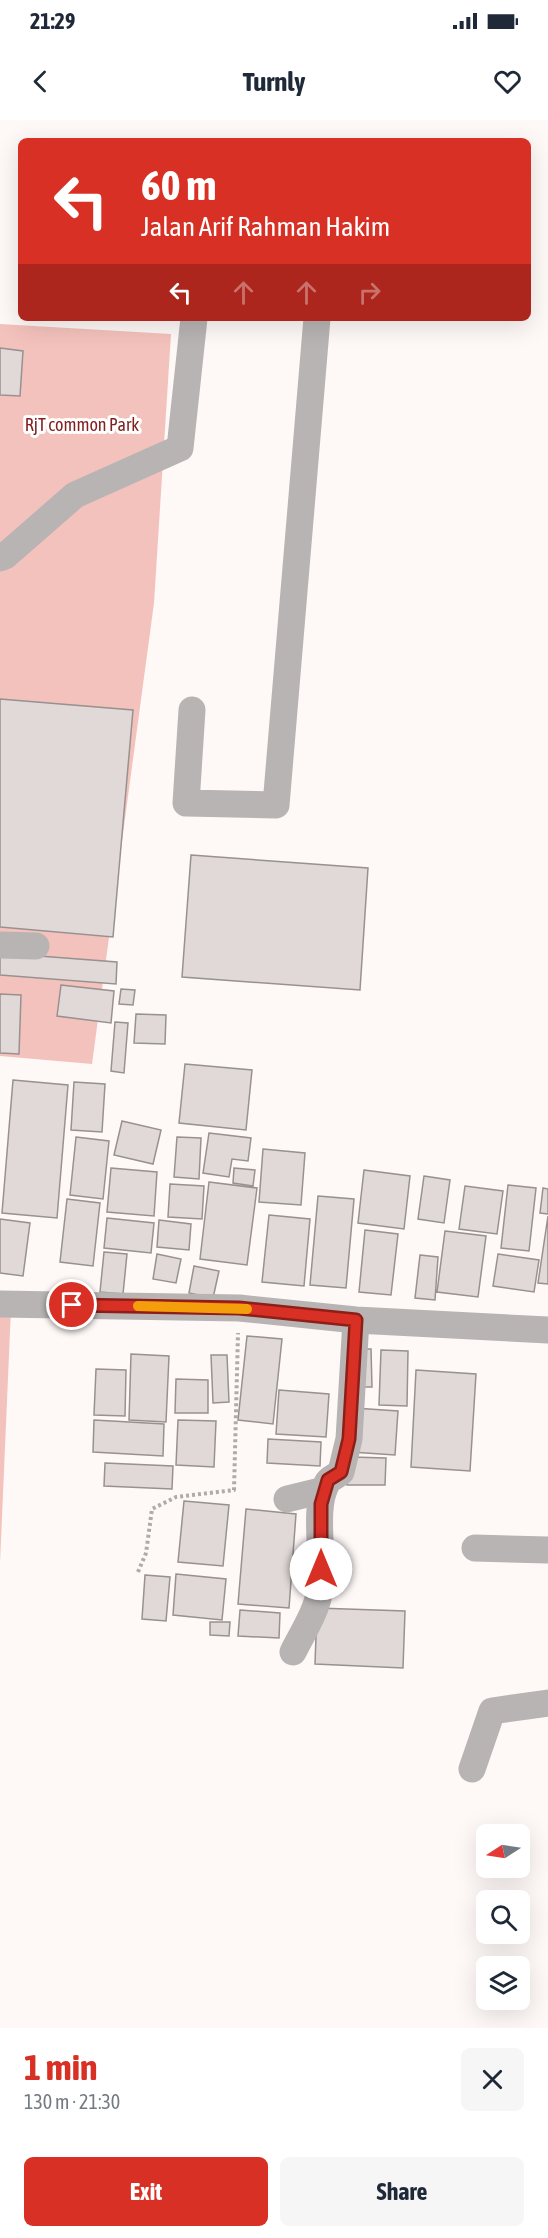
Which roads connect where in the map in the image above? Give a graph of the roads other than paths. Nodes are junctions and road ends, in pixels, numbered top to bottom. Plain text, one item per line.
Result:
1 (194, 321) edge
2 (317, 321) edge
3 (0, 558) edge
4 (192, 710) dead end
5 (0, 945) edge
6 (36, 946) dead end
7 (0, 1304) edge
8 (356, 1320) junction
9 (548, 1330) edge
10 (324, 1490) junction
11 (287, 1499) dead end
12 (475, 1548) dead end
13 (548, 1550) edge
14 (293, 1652) dead end
15 (548, 1703) edge
16 (472, 1769) dead end

1 - 3 street
2 - 4 street
5 - 6 street
7 - 8 street
8 - 9 street
8 - 10 street
10 - 11 street
10 - 14 street
12 - 13 street
15 - 16 street

